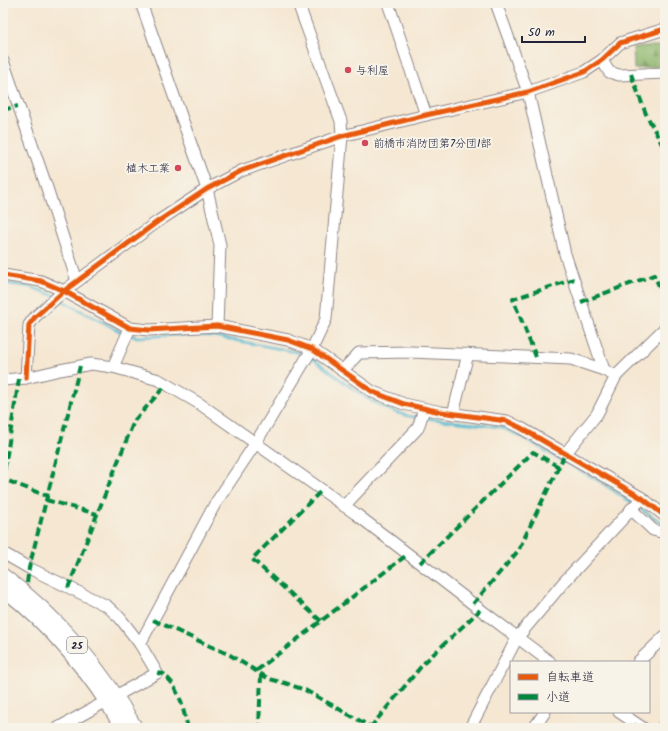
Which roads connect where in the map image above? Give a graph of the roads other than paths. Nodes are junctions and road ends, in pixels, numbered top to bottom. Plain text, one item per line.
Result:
1 (141, 3) edge
2 (298, 3) edge
3 (388, 3) edge
4 (496, 3) edge
5 (665, 29) edge
6 (602, 60) junction
7 (3, 61) edge
8 (665, 73) edge
9 (528, 92) junction
10 (426, 115) junction
11 (342, 136) junction
12 (207, 189) junction
13 (3, 275) edge
14 (77, 281) junction
15 (64, 291) junction
16 (217, 326) junction
17 (130, 328) junction
18 (665, 328) edge
19 (312, 349) junction
20 (468, 354) junction
21 (113, 367) junction
22 (604, 370) junction
23 (342, 371) junction
24 (616, 376) junction
25 (26, 378) junction
26 (3, 380) edge
27 (424, 409) junction
28 (453, 414) junction
29 (256, 444) junction
30 (565, 454) junction
31 (642, 498) junction
32 (344, 506) junction
33 (631, 509) junction
34 (665, 516) edge
35 (665, 533) edge
36 (3, 553) edge
37 (3, 575) edge
38 (3, 589) edge
39 (665, 636) edge
40 (517, 638) junction
41 (140, 644) junction
42 (549, 661) edge
43 (639, 661) edge
44 (111, 698) junction
45 (544, 713) edge
46 (621, 713) edge
47 (665, 724) edge
48 (58, 728) edge
49 (122, 728) edge
50 (136, 728) edge
51 (470, 728) edge
52 (534, 728) edge
53 (644, 728) edge
54 (662, 728) edge

1 - 12 street
2 - 11 street
3 - 10 street
4 - 9 street
5 - 6 street
6 - 8 street
6 - 9 street
7 - 14 street
9 - 10 street
9 - 22 street
10 - 11 street
11 - 12 street
11 - 19 street
12 - 14 street
12 - 16 street
13 - 15 street
14 - 15 street
15 - 17 street
15 - 25 street
16 - 17 street
16 - 19 street
17 - 21 street
18 - 24 street
19 - 23 street
19 - 29 street
20 - 22 street
20 - 23 street
20 - 28 street
21 - 25 street
21 - 29 street
22 - 24 street
23 - 27 street
24 - 30 street
25 - 26 street
27 - 28 street
27 - 32 street
28 - 30 street
29 - 32 street
29 - 41 street
30 - 31 street
31 - 33 street
31 - 34 street
32 - 40 street
33 - 35 street
33 - 40 street
36 - 41 street
37 - 44 main road, 25
38 - 44 main road, 25
39 - 43 street
40 - 42 street
40 - 51 street
41 - 44 street
44 - 48 street
44 - 49 main road, 25
44 - 50 main road, 25
45 - 52 street
46 - 53 street
47 - 54 street

